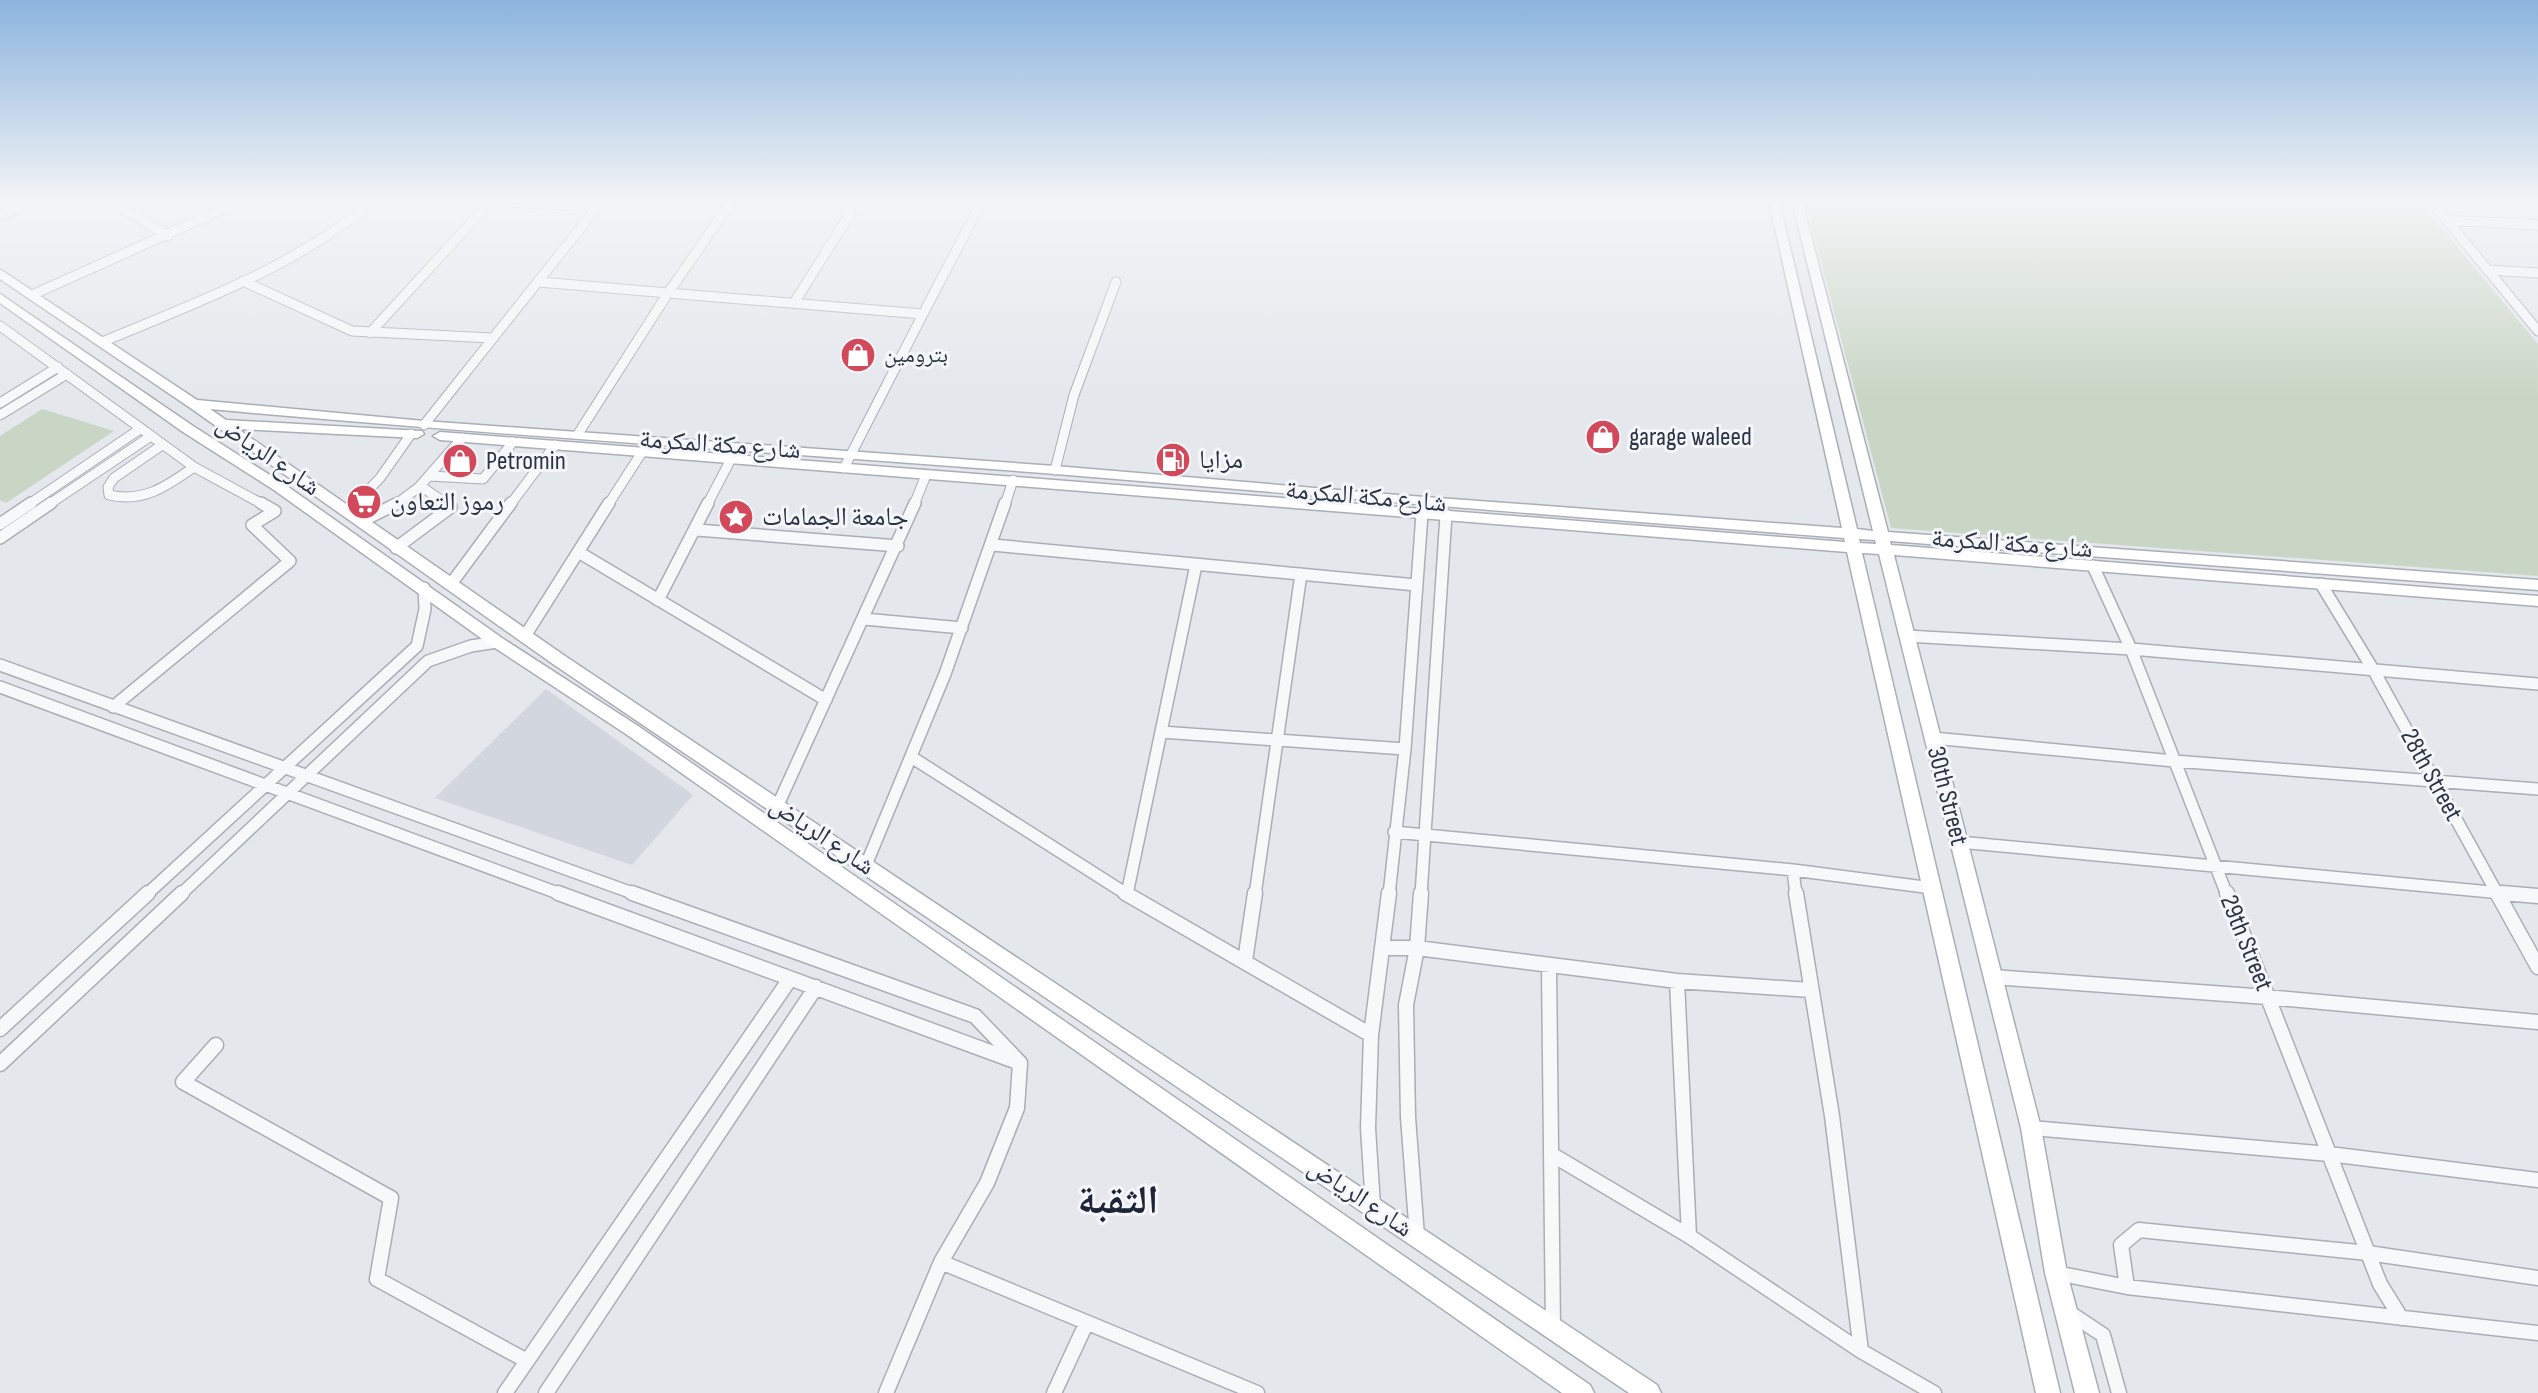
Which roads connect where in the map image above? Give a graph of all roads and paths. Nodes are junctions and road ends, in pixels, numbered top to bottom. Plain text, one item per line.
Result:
1 (99, 266) edge
2 (272, 266) edge
3 (431, 266) edge
4 (552, 266) edge
5 (687, 266) edge
6 (817, 266) edge
7 (948, 266) edge
8 (1789, 266) edge
9 (1813, 266) edge
10 (2485, 266) edge
11 (2488, 270) junction
12 (2538, 273) edge
13 (0, 274) edge
14 (243, 281) junction
15 (539, 282) junction
16 (1116, 282) dead end
17 (668, 293) junction
18 (32, 295) junction
19 (0, 298) edge
20 (794, 303) junction
21 (923, 314) junction
22 (0, 326) edge
23 (2537, 328) edge
24 (370, 333) junction
25 (492, 338) junction
26 (102, 342) junction
27 (62, 370) junction
28 (0, 403) edge
29 (194, 404) junction
30 (0, 415) edge
31 (223, 424) junction
32 (424, 425) junction
33 (269, 427) junction
34 (140, 429) junction
35 (411, 434) junction
36 (578, 434) junction
37 (151, 436) junction
38 (462, 438) junction
39 (659, 440) junction
40 (513, 442) junction
41 (250, 444) junction
42 (162, 445) junction
43 (555, 445) junction
44 (636, 452) junction
45 (731, 459) junction
46 (848, 461) junction
47 (194, 467) junction
48 (1055, 470) junction
49 (926, 475) junction
50 (430, 476) junction
51 (301, 480) junction
52 (1013, 480) junction
53 (279, 487) junction
54 (422, 487) junction
55 (1424, 508) junction
56 (1446, 515) junction
57 (355, 516) junction
58 (0, 524) edge
59 (697, 530) junction
60 (0, 538) edge
61 (1854, 541) junction
62 (1883, 543) junction
63 (993, 545) junction
64 (898, 546) junction
65 (396, 548) junction
66 (580, 553) junction
67 (1196, 565) junction
68 (2093, 566) junction
69 (1301, 574) junction
70 (451, 584) junction
71 (2321, 584) junction
72 (1416, 585) junction
73 (2538, 585) edge
74 (424, 588) junction
75 (658, 600) junction
76 (2538, 601) edge
77 (864, 619) junction
78 (962, 628) junction
79 (525, 636) junction
80 (1907, 636) junction
81 (497, 642) junction
82 (2131, 649) junction
83 (409, 653) junction
84 (428, 661) junction
85 (0, 665) edge
86 (2374, 671) junction
87 (2538, 684) edge
88 (0, 687) edge
89 (826, 700) junction
90 (113, 707) junction
91 (1161, 732) junction
92 (1933, 738) junction
93 (1276, 739) junction
94 (1405, 749) junction
95 (913, 758) junction
96 (2174, 761) junction
97 (286, 767) junction
98 (308, 775) junction
99 (2435, 781) junction
100 (268, 784) junction
101 (2538, 789) edge
102 (289, 793) junction
103 (777, 807) junction
104 (1394, 832) junction
105 (1423, 837) junction
106 (1959, 842) junction
107 (866, 865) junction
108 (2216, 866) junction
109 (1793, 870) junction
110 (1932, 888) junction
111 (2497, 893) junction
112 (1127, 894) junction
113 (2538, 896) edge
114 (929, 908) junction
115 (912, 926) junction
116 (1384, 948) junction
117 (1417, 948) junction
118 (1245, 961) junction
119 (1549, 967) junction
120 (2538, 967) edge
121 (1993, 977) junction
122 (790, 979) junction
123 (1677, 981) junction
124 (816, 987) junction
125 (1810, 990) junction
126 (2267, 997) junction
127 (2538, 1022) edge
128 (0, 1029) edge
129 (1371, 1035) junction
130 (216, 1045) dead end
131 (1020, 1063) junction
132 (0, 1064) edge
133 (2031, 1128) junction
134 (1551, 1154) junction
135 (2329, 1154) junction
136 (2538, 1180) edge
137 (1373, 1207) junction
138 (1689, 1236) junction
139 (1417, 1237) junction
140 (2368, 1253) junction
141 (941, 1262) junction
142 (2056, 1273) junction
143 (2538, 1278) edge
144 (2127, 1287) junction
145 (2067, 1311) junction
146 (2401, 1318) junction
147 (1086, 1324) junction
148 (1553, 1330) junction
149 (2538, 1333) edge
150 (1861, 1351) junction
151 (527, 1361) junction
152 (505, 1393) edge
153 (546, 1393) edge
154 (886, 1393) edge
155 (1054, 1393) edge
156 (1257, 1393) edge
157 (1582, 1393) edge
158 (1649, 1393) edge
159 (1934, 1393) edge
160 (2048, 1393) edge
161 (2087, 1393) edge
162 (2119, 1393) edge

1 - 18 street
2 - 14 street
3 - 24 street
4 - 15 street
5 - 17 street
6 - 20 street
7 - 21 street
8 - 61 main road, 30th Street
9 - 62 main road, 30th Street
10 - 11 street
11 - 12 street
11 - 23 street
13 - 18 main road, شارع الرياض
14 - 24 street
14 - 26 street
15 - 17 street
15 - 25 street
16 - 48 street
17 - 20 street
17 - 36 street
18 - 26 main road, شارع الرياض
19 - 53 main road, شارع الرياض
20 - 21 street
21 - 46 street
22 - 27 street
24 - 25 street
25 - 32 street
26 - 29 main road, شارع الرياض
27 - 28 street
27 - 30 street
27 - 34 street
29 - 31 main road, شارع الرياض
29 - 32 main road, شارع مكة المكرمة
31 - 33 main road, شارع مكة المكرمة
31 - 41 main road, شارع الرياض
32 - 36 main road, شارع مكة المكرمة
33 - 35 main road, شارع مكة المكرمة
33 - 41 main road
34 - 37 street
34 - 58 street
35 - 38 main road, شارع مكة المكرمة
35 - 57 street
36 - 39 main road, شارع مكة المكرمة
37 - 42 street
37 - 60 street
38 - 40 main road, شارع مكة المكرمة
38 - 50 street
39 - 44 main road
39 - 46 main road, شارع مكة المكرمة
40 - 43 main road, شارع مكة المكرمة
40 - 50 street
41 - 51 main road, شارع الرياض
42 - 47 street
42 - 47 street
43 - 44 main road, شارع مكة المكرمة
43 - 70 street
44 - 45 main road, شارع مكة المكرمة
44 - 66 street
45 - 46 main road, شارع مكة المكرمة
45 - 59 street
46 - 48 main road, شارع مكة المكرمة
46 - 49 main road, شارع مكة المكرمة
47 - 90 street
48 - 55 main road, شارع مكة المكرمة
49 - 52 main road, شارع مكة المكرمة
49 - 64 street
50 - 54 street
51 - 53 main road
51 - 57 main road, شارع الرياض
52 - 55 main road, شارع مكة المكرمة
52 - 63 street
53 - 74 main road, شارع الرياض
54 - 57 street
54 - 65 street
55 - 56 main road, شارع مكة المكرمة
55 - 61 main road, شارع مكة المكرمة
55 - 72 street
56 - 61 main road, شارع مكة المكرمة
56 - 105 street
57 - 65 main road, شارع الرياض
59 - 64 street
59 - 75 street
61 - 62 main road, شارع مكة المكرمة
61 - 110 main road, 30th Street
62 - 68 main road, شارع مكة المكرمة
62 - 73 main road, شارع مكة المكرمة
62 - 80 main road, 30th Street
63 - 67 street
63 - 78 street
64 - 77 street
65 - 70 main road, شارع الرياض
66 - 75 street
66 - 79 street
67 - 69 street
67 - 91 street
68 - 71 main road, شارع مكة المكرمة
68 - 82 street, 29th Street
69 - 72 street
69 - 93 street
70 - 79 main road, شارع الرياض
71 - 76 main road, شارع مكة المكرمة
71 - 86 street, 28th Street
72 - 94 street
74 - 81 main road, شارع الرياض
74 - 83 street
75 - 89 street
77 - 78 street
77 - 89 street
78 - 95 street
79 - 103 main road, شارع الرياض
80 - 82 street
80 - 92 main road, 30th Street
81 - 84 street
81 - 115 main road, شارع الرياض
82 - 86 street
82 - 96 street, 29th Street
83 - 84 street
83 - 97 street
84 - 98 street
85 - 90 street
86 - 87 street
86 - 99 street, 28th Street
88 - 100 street
89 - 103 street
90 - 97 street
91 - 93 street
91 - 112 street
92 - 96 street
92 - 106 main road, 30th Street
93 - 94 street
93 - 118 street
94 - 104 street
95 - 107 street
95 - 112 street
96 - 99 street
96 - 108 street, 29th Street
97 - 98 street
97 - 100 street
98 - 102 street
98 - 131 street
99 - 101 street
99 - 111 street, 28th Street
100 - 102 street
100 - 128 street
102 - 122 street
102 - 132 street
103 - 107 main road, شارع الرياض
104 - 105 street
104 - 116 street
105 - 109 street
105 - 117 street
106 - 108 street
106 - 121 main road, 30th Street
107 - 114 main road, شارع الرياض
108 - 111 street
108 - 126 street, 29th Street
109 - 110 street
109 - 125 street
110 - 160 main road, 30th Street
111 - 113 street
111 - 120 street, 28th Street
112 - 118 street
114 - 115 main road
114 - 137 main road, شارع الرياض
115 - 157 main road, شارع الرياض
116 - 117 street
116 - 129 street
117 - 119 street
117 - 139 street
118 - 129 street
119 - 123 street
119 - 134 street
121 - 126 street
121 - 133 main road, 30th Street
122 - 124 street
122 - 151 street
123 - 125 street
123 - 138 street
124 - 131 street
124 - 153 street
125 - 150 street
126 - 127 street
126 - 135 street, 29th Street
129 - 137 street
130 - 151 street
131 - 141 street
133 - 135 street
133 - 142 main road, 30th Street
134 - 138 street
134 - 148 street
135 - 136 street
135 - 140 street, 29th Street
137 - 139 main road, شارع الرياض
138 - 150 street
139 - 148 main road, شارع الرياض
140 - 143 street
140 - 144 street
140 - 146 street, 29th Street
141 - 147 street
141 - 154 street
142 - 144 street
142 - 145 main road, 30th Street
144 - 146 street
145 - 161 main road, 30th Street
145 - 162 street
146 - 149 street
147 - 155 street
147 - 156 street
148 - 158 main road, شارع الرياض
150 - 159 street
151 - 152 street

